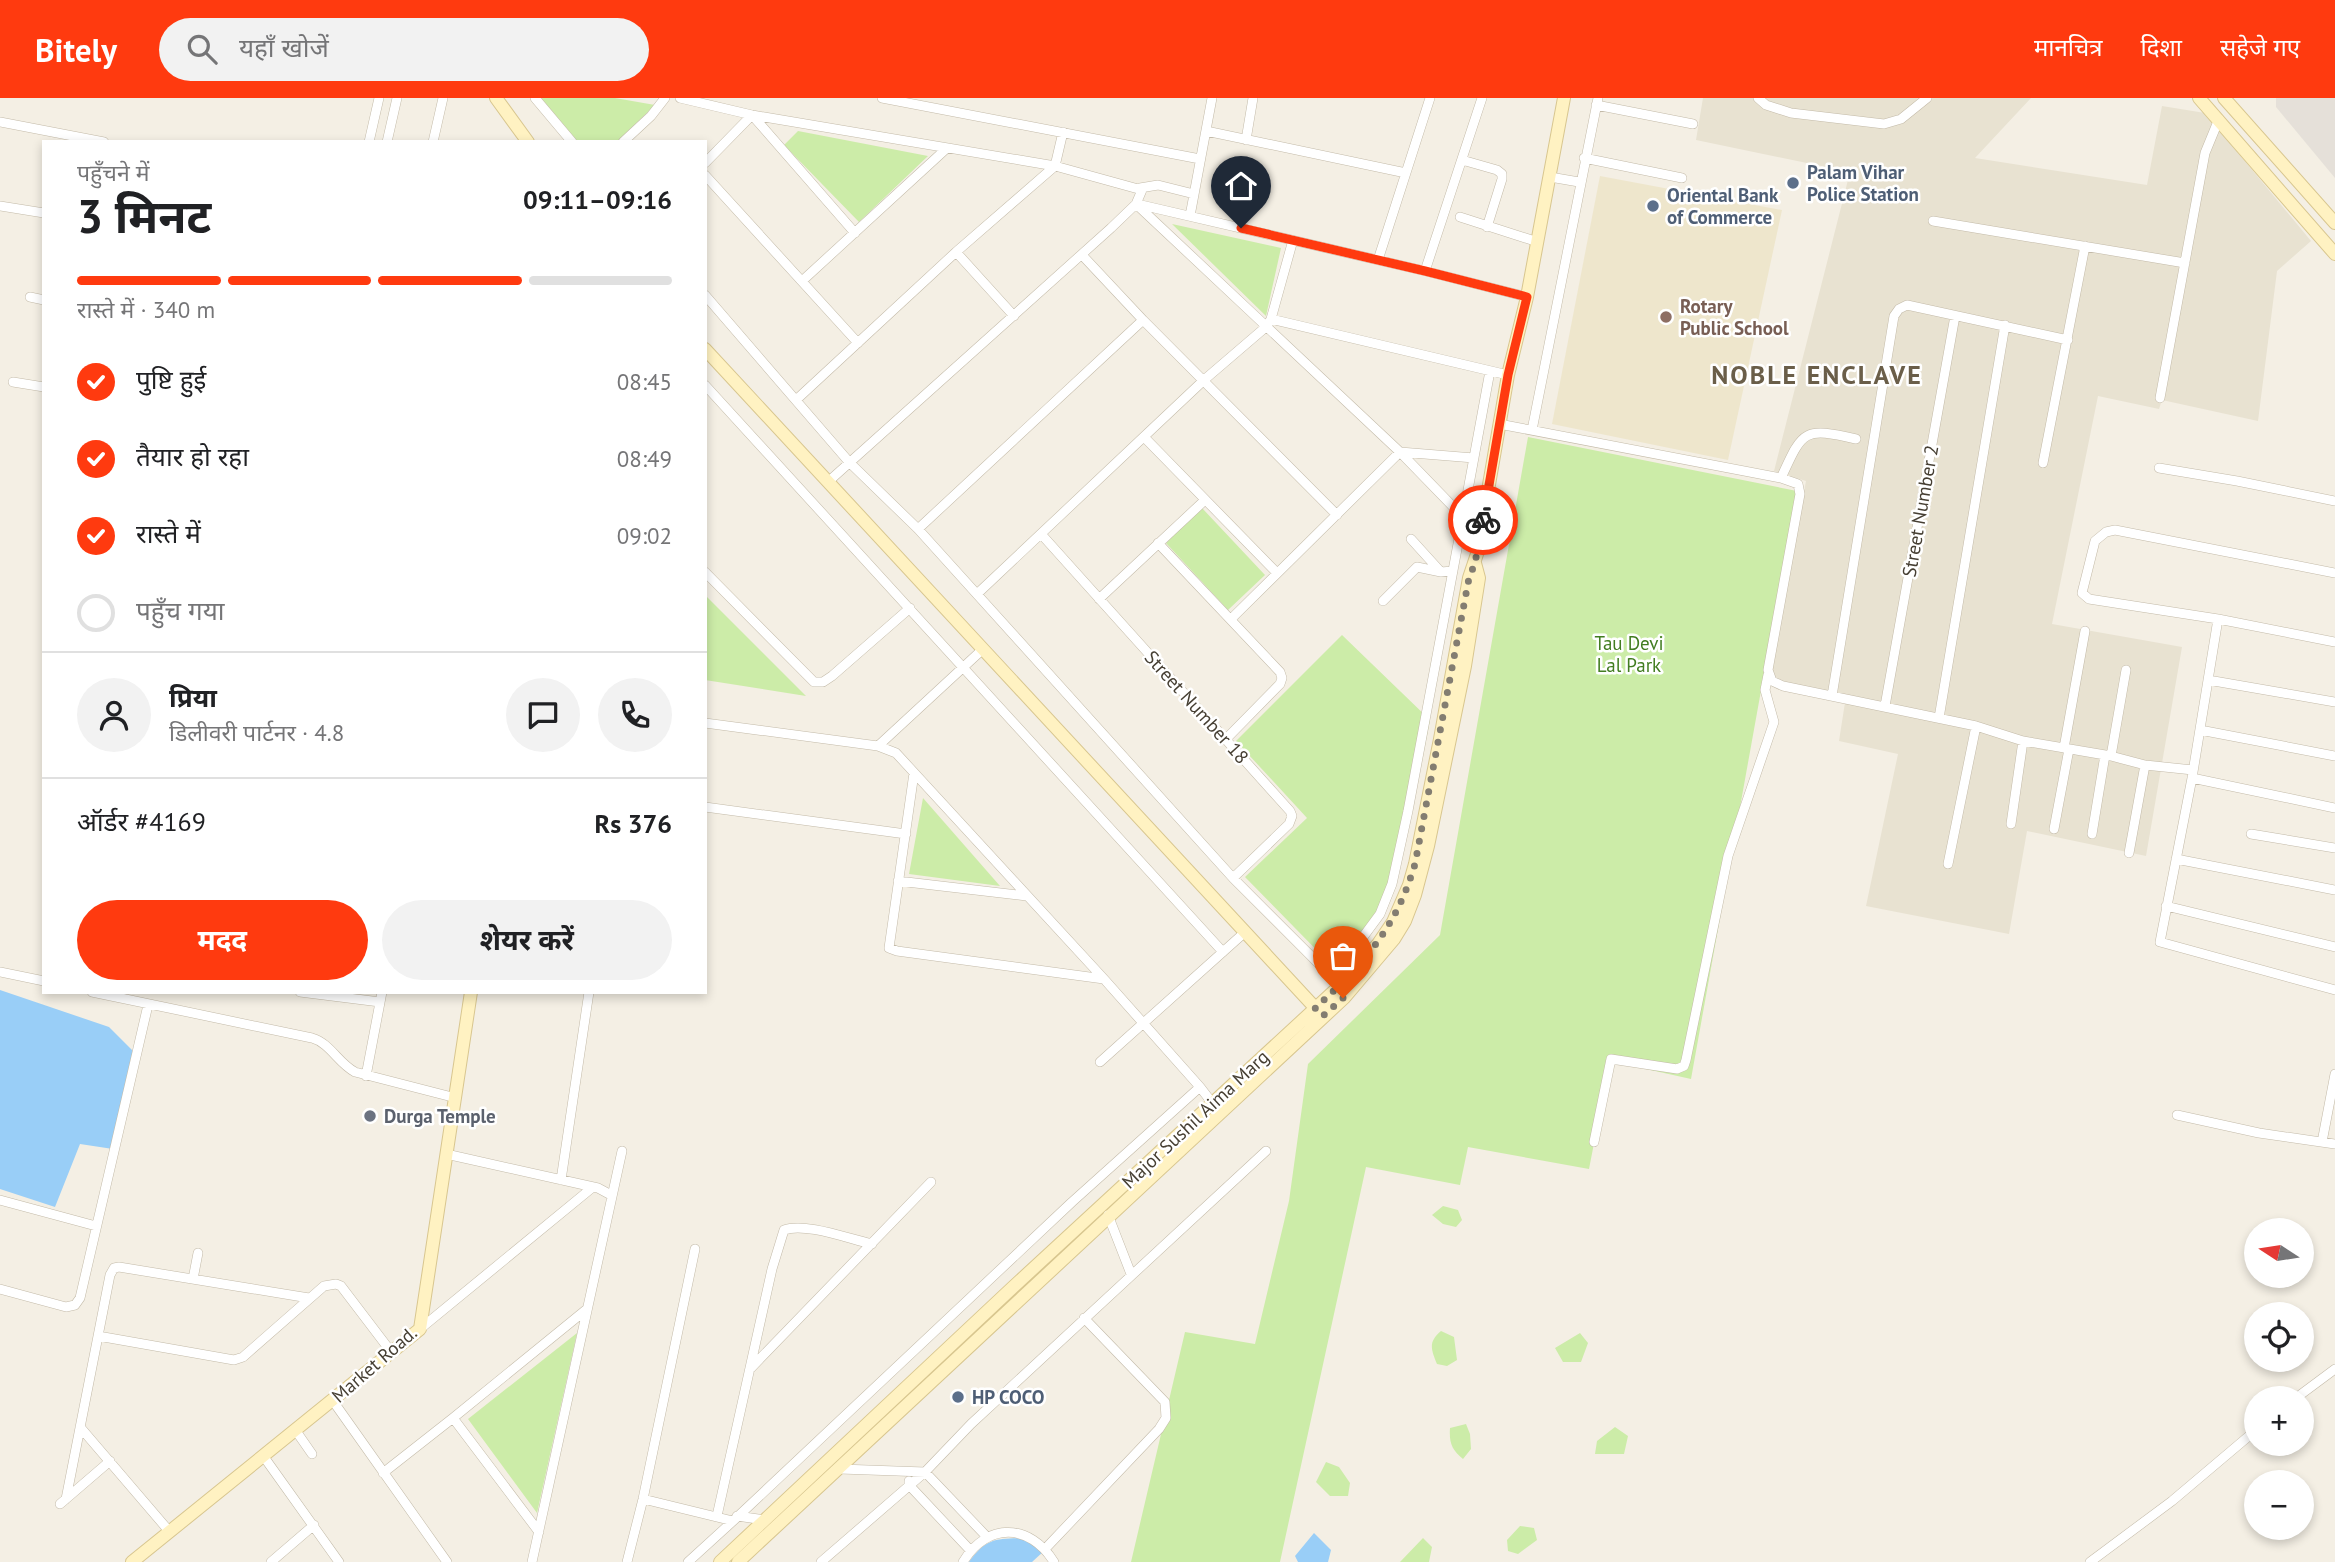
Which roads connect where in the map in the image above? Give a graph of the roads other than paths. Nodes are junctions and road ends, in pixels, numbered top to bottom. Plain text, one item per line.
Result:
1 (379, 98) edge
2 (397, 98) edge
3 (443, 98) edge
4 (496, 98) edge
5 (535, 98) edge
6 (665, 98) edge
7 (680, 98) edge
8 (882, 98) edge
9 (938, 98) edge
10 (1212, 98) edge
11 (1253, 98) edge
12 (1430, 98) edge
13 (1482, 98) edge
14 (1564, 98) edge
15 (1758, 98) edge
16 (1927, 98) edge
17 (2199, 98) edge
18 (2224, 98) edge
19 (1597, 102) edge
20 (936, 109) junction
21 (752, 114) junction
22 (2219, 120) junction
23 (0, 122) edge
24 (1693, 124) dead end
25 (1206, 131) junction
26 (1063, 132) junction
27 (94, 140) edge
28 (369, 140) edge
29 (387, 140) edge
30 (433, 140) edge
31 (527, 140) edge
32 (570, 140) edge
33 (625, 140) edge
34 (1246, 140) junction
35 (947, 148) junction
36 (1584, 158) junction
37 (1200, 159) junction
38 (1462, 160) junction
39 (707, 161) edge
40 (1055, 166) junction
41 (1406, 173) junction
42 (707, 177) edge
43 (1550, 177) junction
44 (1682, 178) dead end
45 (1579, 182) junction
46 (1140, 188) junction
47 (1194, 194) junction
48 (1136, 204) junction
49 (0, 206) edge
50 (42, 213) edge
51 (1190, 216) junction
52 (1460, 217) dead end
53 (1933, 221) dead end
54 (2335, 223) edge
55 (1487, 227) junction
56 (855, 233) junction
57 (1293, 240) junction
58 (1538, 242) junction
59 (2085, 246) junction
60 (956, 252) junction
61 (2335, 254) edge
62 (1082, 255) junction
63 (1378, 260) junction
64 (2185, 263) junction
65 (1425, 271) junction
66 (802, 281) junction
67 (30, 297) dead end
68 (707, 297) edge
69 (1527, 297) junction
70 (42, 300) edge
71 (1013, 316) junction
72 (1955, 316) junction
73 (1143, 320) junction
74 (1269, 322) junction
75 (2005, 325) junction
76 (2068, 340) junction
77 (858, 343) junction
78 (707, 351) edge
79 (1490, 371) junction
80 (1508, 375) junction
81 (1204, 380) junction
82 (13, 382) dead end
83 (42, 387) edge
84 (707, 387) edge
85 (2160, 398) dead end
86 (796, 400) junction
87 (1499, 424) junction
88 (1532, 430) junction
89 (1145, 438) junction
90 (1856, 439) dead end
91 (1401, 452) junction
92 (1474, 458) junction
93 (850, 463) junction
94 (2043, 463) dead end
95 (2159, 468) dead end
96 (1782, 478) junction
97 (829, 481) junction
98 (1205, 499) junction
99 (2335, 501) edge
100 (1337, 515) junction
101 (1463, 517) junction
102 (918, 529) junction
103 (1042, 535) junction
104 (1411, 539) dead end
105 (1158, 543) junction
106 (1453, 571) junction
107 (1441, 572) junction
108 (1277, 573) junction
109 (2335, 573) edge
110 (707, 574) edge
111 (977, 594) junction
112 (1099, 599) junction
113 (1383, 601) dead end
114 (911, 608) junction
115 (1232, 618) junction
116 (2218, 619) junction
117 (2085, 631) dead end
118 (2335, 642) edge
119 (983, 649) junction
120 (963, 667) junction
121 (2126, 670) dead end
122 (1768, 675) junction
123 (2208, 680) junction
124 (1832, 696) junction
125 (2335, 702) edge
126 (1885, 706) junction
127 (1939, 718) junction
128 (707, 723) edge
129 (1976, 726) junction
130 (2200, 730) junction
131 (1225, 740) junction
132 (2023, 741) junction
133 (877, 746) junction
134 (2066, 748) junction
135 (2108, 755) junction
136 (2335, 756) edge
137 (2145, 765) junction
138 (915, 773) junction
139 (2193, 774) junction
140 (707, 807) edge
141 (2335, 808) edge
142 (2011, 824) dead end
143 (2054, 829) dead end
144 (905, 834) junction
145 (2092, 834) dead end
146 (2251, 834) dead end
147 (2335, 848) edge
148 (2129, 853) dead end
149 (2176, 859) junction
150 (1948, 864) dead end
151 (1233, 878) junction
152 (898, 881) junction
153 (2335, 890) edge
154 (1027, 896) junction
155 (2166, 906) junction
156 (1244, 933) junction
157 (2335, 947) edge
158 (1223, 952) junction
159 (0, 972) edge
160 (1104, 979) junction
161 (42, 981) edge
162 (2335, 990) edge
163 (101, 994) edge
164 (332, 994) edge
165 (471, 994) edge
166 (589, 994) edge
167 (381, 997) edge
168 (148, 1005) junction
169 (1319, 1012) junction
170 (1143, 1024) junction
171 (1100, 1062) dead end
172 (2335, 1074) edge
173 (366, 1076) junction
174 (1200, 1087) junction
175 (456, 1098) junction
176 (1213, 1104) junction
177 (2177, 1115) dead end
178 (2322, 1142) junction
179 (1594, 1143) dead end
180 (2335, 1144) edge
181 (622, 1151) dead end
182 (1266, 1151) dead end
183 (446, 1154) junction
184 (561, 1180) junction
185 (931, 1182) dead end
186 (593, 1187) junction
187 (611, 1195) junction
188 (0, 1200) edge
189 (1108, 1215) junction
190 (96, 1226) junction
191 (872, 1244) junction
192 (695, 1250) dead end
193 (198, 1253) dead end
194 (1130, 1274) junction
195 (193, 1279) junction
196 (0, 1289) edge
197 (309, 1298) junction
198 (587, 1309) junction
199 (1084, 1318) junction
200 (420, 1329) junction
201 (98, 1336) junction
202 (391, 1353) junction
203 (750, 1369) junction
204 (2335, 1369) edge
205 (2312, 1386) edge
206 (333, 1401) junction
207 (453, 1418) junction
208 (80, 1427) junction
209 (296, 1431) junction
210 (2244, 1440) edge
211 (312, 1454) dead end
212 (264, 1457) junction
213 (110, 1461) junction
214 (839, 1469) junction
215 (908, 1472) junction
216 (925, 1472) junction
217 (383, 1473) junction
218 (909, 1485) junction
219 (643, 1499) junction
220 (717, 1516) junction
221 (735, 1518) junction
222 (765, 1520) junction
223 (314, 1525) junction
224 (169, 1531) junction
225 (539, 1532) junction
226 (987, 1537) junction
227 (1045, 1549) junction
228 (970, 1550) junction
229 (729, 1561) edge
230 (132, 1562) edge
231 (271, 1562) edge
232 (340, 1562) edge
233 (447, 1562) edge
234 (532, 1562) edge
235 (627, 1562) edge
236 (688, 1562) edge
237 (821, 1562) edge
238 (963, 1562) edge
239 (1054, 1562) edge
240 (2090, 1562) edge

1 - 28 street
2 - 29 street
3 - 30 street
4 - 31 street
5 - 32 street
6 - 33 street
7 - 21 street
8 - 20 street
9 - 20 street
10 - 25 street
11 - 34 street
12 - 41 street
13 - 38 street
14 - 43 street, Major Sushil Aima Marg
15 - 16 street
17 - 22 street
18 - 54 street
19 - 24 street
19 - 36 street
20 - 26 street
21 - 35 street
21 - 39 street
21 - 56 street
22 - 61 street
22 - 64 street
23 - 27 street
25 - 34 street
25 - 37 street
26 - 37 street
26 - 40 street
34 - 41 street
35 - 40 street
35 - 56 street
36 - 44 street
36 - 45 street
37 - 47 street
38 - 55 street
38 - 65 street
40 - 46 street
40 - 60 street
41 - 63 street
42 - 66 street
43 - 45 street
43 - 58 street, Major Sushil Aima Marg
45 - 88 street
46 - 47 street
46 - 48 street
47 - 51 street
48 - 51 street
48 - 62 street
48 - 74 street
49 - 50 street
51 - 57 street
52 - 55 street
53 - 59 street
55 - 58 street
56 - 66 street
57 - 63 street
57 - 74 street
58 - 69 street, Major Sushil Aima Marg
59 - 64 street
59 - 76 street
60 - 71 street
60 - 77 street
62 - 71 street
62 - 73 street
63 - 65 street
64 - 85 street
65 - 69 street
66 - 77 street
67 - 70 street
68 - 86 street
69 - 80 street, Major Sushil Aima Marg
71 - 93 street
72 - 75 street
72 - 124 street
72 - 126 street, Street Number 2
73 - 81 street
73 - 102 street
74 - 79 street
74 - 81 street
74 - 91 street
75 - 76 street
75 - 127 street
76 - 94 street
77 - 86 street
78 - 97 street
79 - 80 street
79 - 92 street
80 - 87 street, Major Sushil Aima Marg
81 - 89 street
81 - 100 street
82 - 83 street
84 - 114 street
86 - 93 street
87 - 88 street
87 - 169 street, Major Sushil Aima Marg
88 - 96 street
89 - 98 street
89 - 103 street
90 - 96 street
91 - 92 street
91 - 100 street
91 - 101 street
92 - 101 street
93 - 97 street
93 - 102 street
95 - 99 street
96 - 122 street
97 - 119 street
98 - 105 street
98 - 108 street
100 - 108 street
101 - 106 street
102 - 111 street
103 - 111 street
103 - 112 street, Street Number 18
104 - 107 street
105 - 112 street
105 - 115 street
106 - 107 street
106 - 151 street
107 - 113 street
108 - 115 street
109 - 116 street
110 - 114 street
111 - 151 street
112 - 131 street, Street Number 18
114 - 120 street
115 - 131 street
116 - 118 street
116 - 123 street
117 - 134 street
119 - 120 street
119 - 156 street
120 - 133 street
120 - 158 street
121 - 135 street
122 - 124 street
122 - 179 street
123 - 125 street
123 - 130 street
124 - 126 street
126 - 127 street
127 - 129 street
128 - 133 street
129 - 132 street
129 - 150 street
130 - 136 street
130 - 139 street
131 - 151 street, Street Number 18
132 - 134 street
132 - 142 street
133 - 138 street
134 - 135 street
134 - 143 street
135 - 137 street
135 - 145 street
137 - 139 street
137 - 148 street
138 - 144 street
138 - 154 street
139 - 141 street
139 - 149 street
140 - 144 street
144 - 152 street
146 - 147 street
149 - 153 street
149 - 155 street
152 - 154 street
152 - 160 street
154 - 160 street
155 - 157 street
155 - 162 street
156 - 158 street
156 - 169 street
158 - 170 street
159 - 161 street
160 - 170 street
163 - 168 street
164 - 167 street
165 - 175 street, Market Road.
166 - 184 street
167 - 173 street
168 - 173 street
168 - 190 street
169 - 176 street, Major Sushil Aima Marg
169 - 189 street, Major Sushil Aima Marg
170 - 171 street
170 - 174 street
172 - 178 street
173 - 175 street
174 - 176 street
174 - 221 street
175 - 183 street, Market Road.
176 - 222 street, Major Sushil Aima Marg
177 - 178 street
178 - 180 street
181 - 187 street
182 - 194 street
183 - 184 street
183 - 200 street, Market Road.
184 - 186 street
185 - 191 street
186 - 187 street
186 - 200 street
187 - 198 street
188 - 190 street
189 - 194 street
189 - 214 street, Major Sushil Aima Marg
190 - 196 street
191 - 203 street
191 - 203 street
192 - 219 street
193 - 195 street
194 - 199 street
195 - 197 street
195 - 201 street
197 - 201 street
197 - 202 street
198 - 207 street
198 - 225 street
199 - 216 street
199 - 227 street
200 - 202 street, Market Road.
201 - 208 street
202 - 206 street, Market Road.
203 - 220 street
204 - 205 street
206 - 209 street, Market Road.
206 - 217 street
207 - 217 street
207 - 225 street
208 - 213 street
208 - 213 street
209 - 211 street
209 - 212 street, Market Road.
210 - 240 street
212 - 223 street
212 - 224 street, Market Road.
213 - 224 street
214 - 215 street
214 - 229 street, Major Sushil Aima Marg
215 - 216 street
215 - 218 street
216 - 218 street
216 - 226 street
217 - 233 street
218 - 228 street
218 - 237 street
219 - 220 street
219 - 235 street
220 - 221 street
221 - 222 street
221 - 236 street
222 - 229 street, Major Sushil Aima Marg
223 - 231 street
223 - 232 street
224 - 230 street, Market Road.
225 - 234 street
226 - 227 street
226 - 228 street
227 - 239 street
228 - 238 street

